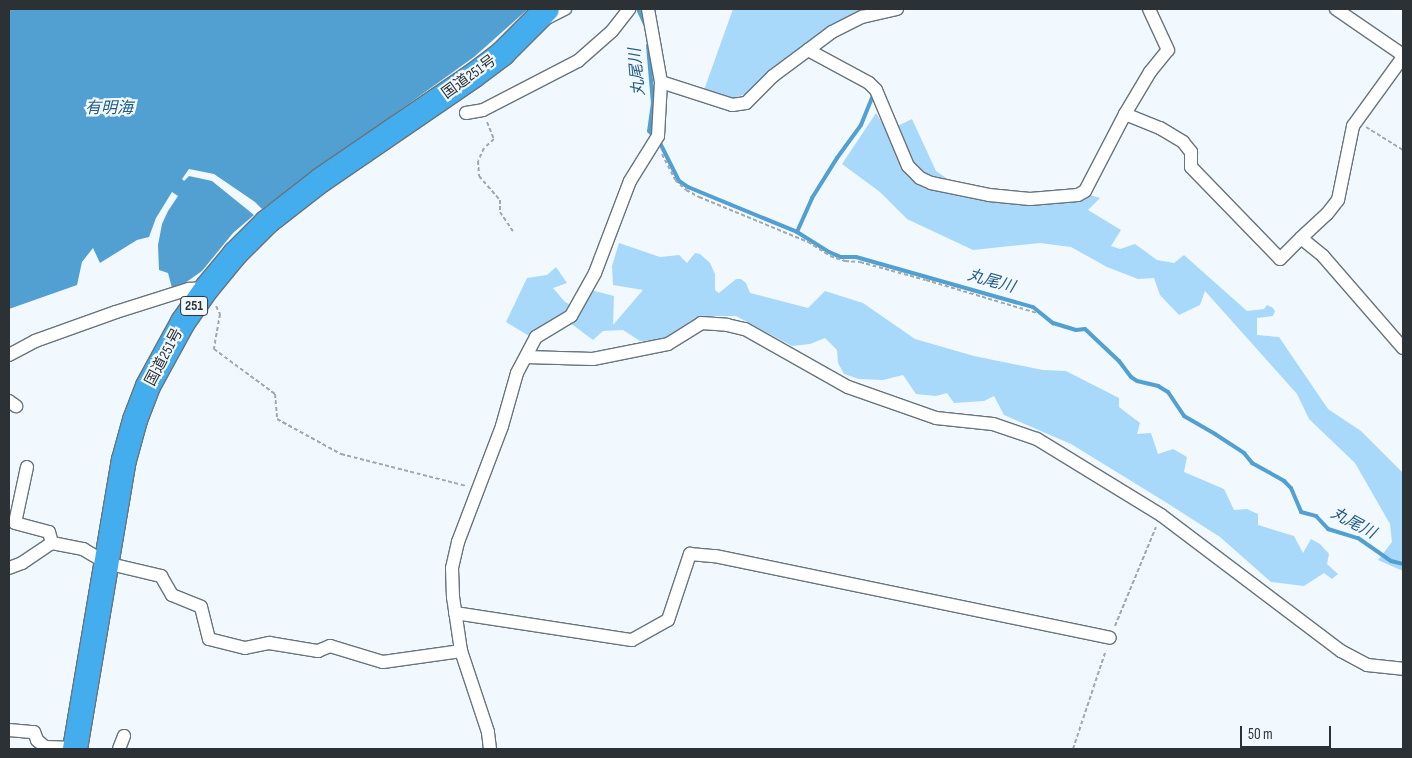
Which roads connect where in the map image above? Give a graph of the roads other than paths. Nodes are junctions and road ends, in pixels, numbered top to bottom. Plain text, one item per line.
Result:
1 (565, 9) edge
2 (629, 9) edge
3 (648, 9) edge
4 (897, 9) edge
5 (1149, 9) edge
6 (1336, 9) edge
7 (539, 17) edge
8 (808, 50) junction
9 (1403, 56) edge
10 (661, 82) junction
11 (466, 114) dead end
12 (1125, 114) junction
13 (1301, 238) junction
14 (206, 288) junction
15 (1403, 348) edge
16 (9, 355) edge
17 (526, 357) junction
18 (27, 467) dead end
19 (9, 479) edge
20 (22, 482) junction
21 (52, 543) junction
22 (106, 564) junction
23 (9, 568) edge
24 (455, 613) junction
25 (1110, 638) road end
26 (461, 650) junction
27 (1403, 669) edge
28 (9, 730) edge
29 (124, 736) dead end
30 (75, 749) edge
31 (119, 749) edge
32 (490, 749) edge

1 - 7 street
2 - 11 street
3 - 10 street
4 - 8 street
5 - 12 street
6 - 9 street
7 - 14 highway, 国道251号 / 251
8 - 10 street
8 - 12 street
9 - 13 street
10 - 17 street
12 - 13 street
13 - 15 street
14 - 16 street
14 - 22 highway, 国道251号 / 251
17 - 24 street
17 - 27 street
18 - 20 street
19 - 20 street
20 - 21 street
21 - 22 street
21 - 23 street
22 - 26 street
22 - 30 highway, 国道251号 / 251
24 - 25 street
24 - 26 street
26 - 32 street
28 - 30 street
29 - 31 street

